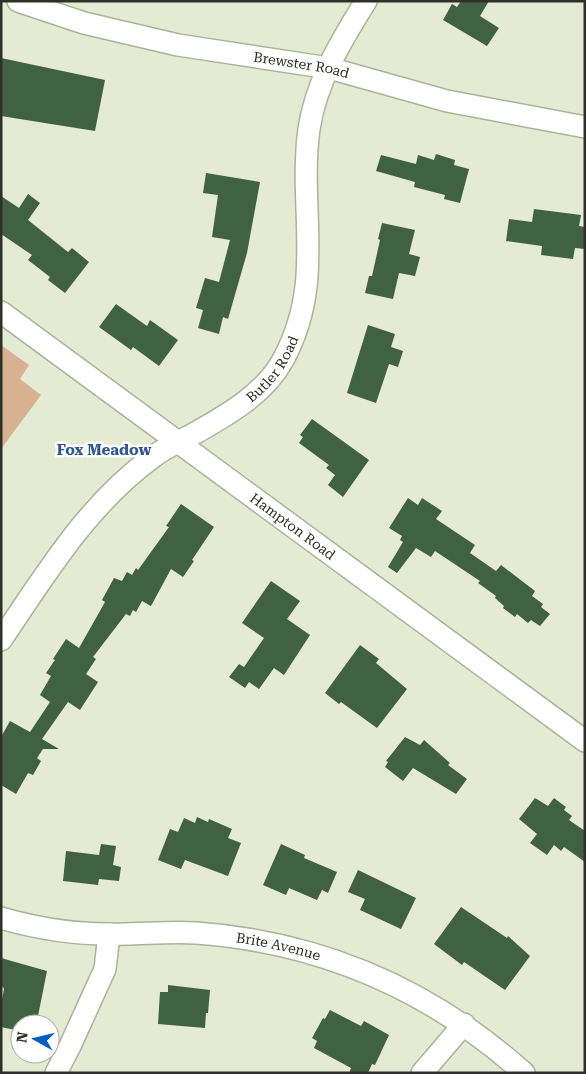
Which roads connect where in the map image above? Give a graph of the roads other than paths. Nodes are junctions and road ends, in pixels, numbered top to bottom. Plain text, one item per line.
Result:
1 (18, 1) edge
2 (366, 1) edge
3 (328, 68) junction
4 (585, 127) edge
5 (1, 312) edge
6 (180, 442) junction
7 (1, 640) edge
8 (585, 741) edge
9 (1, 918) edge
10 (109, 934) junction
11 (464, 1024) junction
12 (56, 1073) edge
13 (422, 1073) edge
14 (524, 1073) edge

1 - 3 street, Brewster Road
2 - 3 street, Butler Road
3 - 4 street, Brewster Road
3 - 6 street, Butler Road
5 - 6 street, Hampton Road
6 - 7 street, Butler Road
6 - 8 street, Hampton Road
9 - 10 street, Brite Avenue
10 - 11 street, Brite Avenue
10 - 12 street
11 - 13 street
11 - 14 street, Brite Avenue

